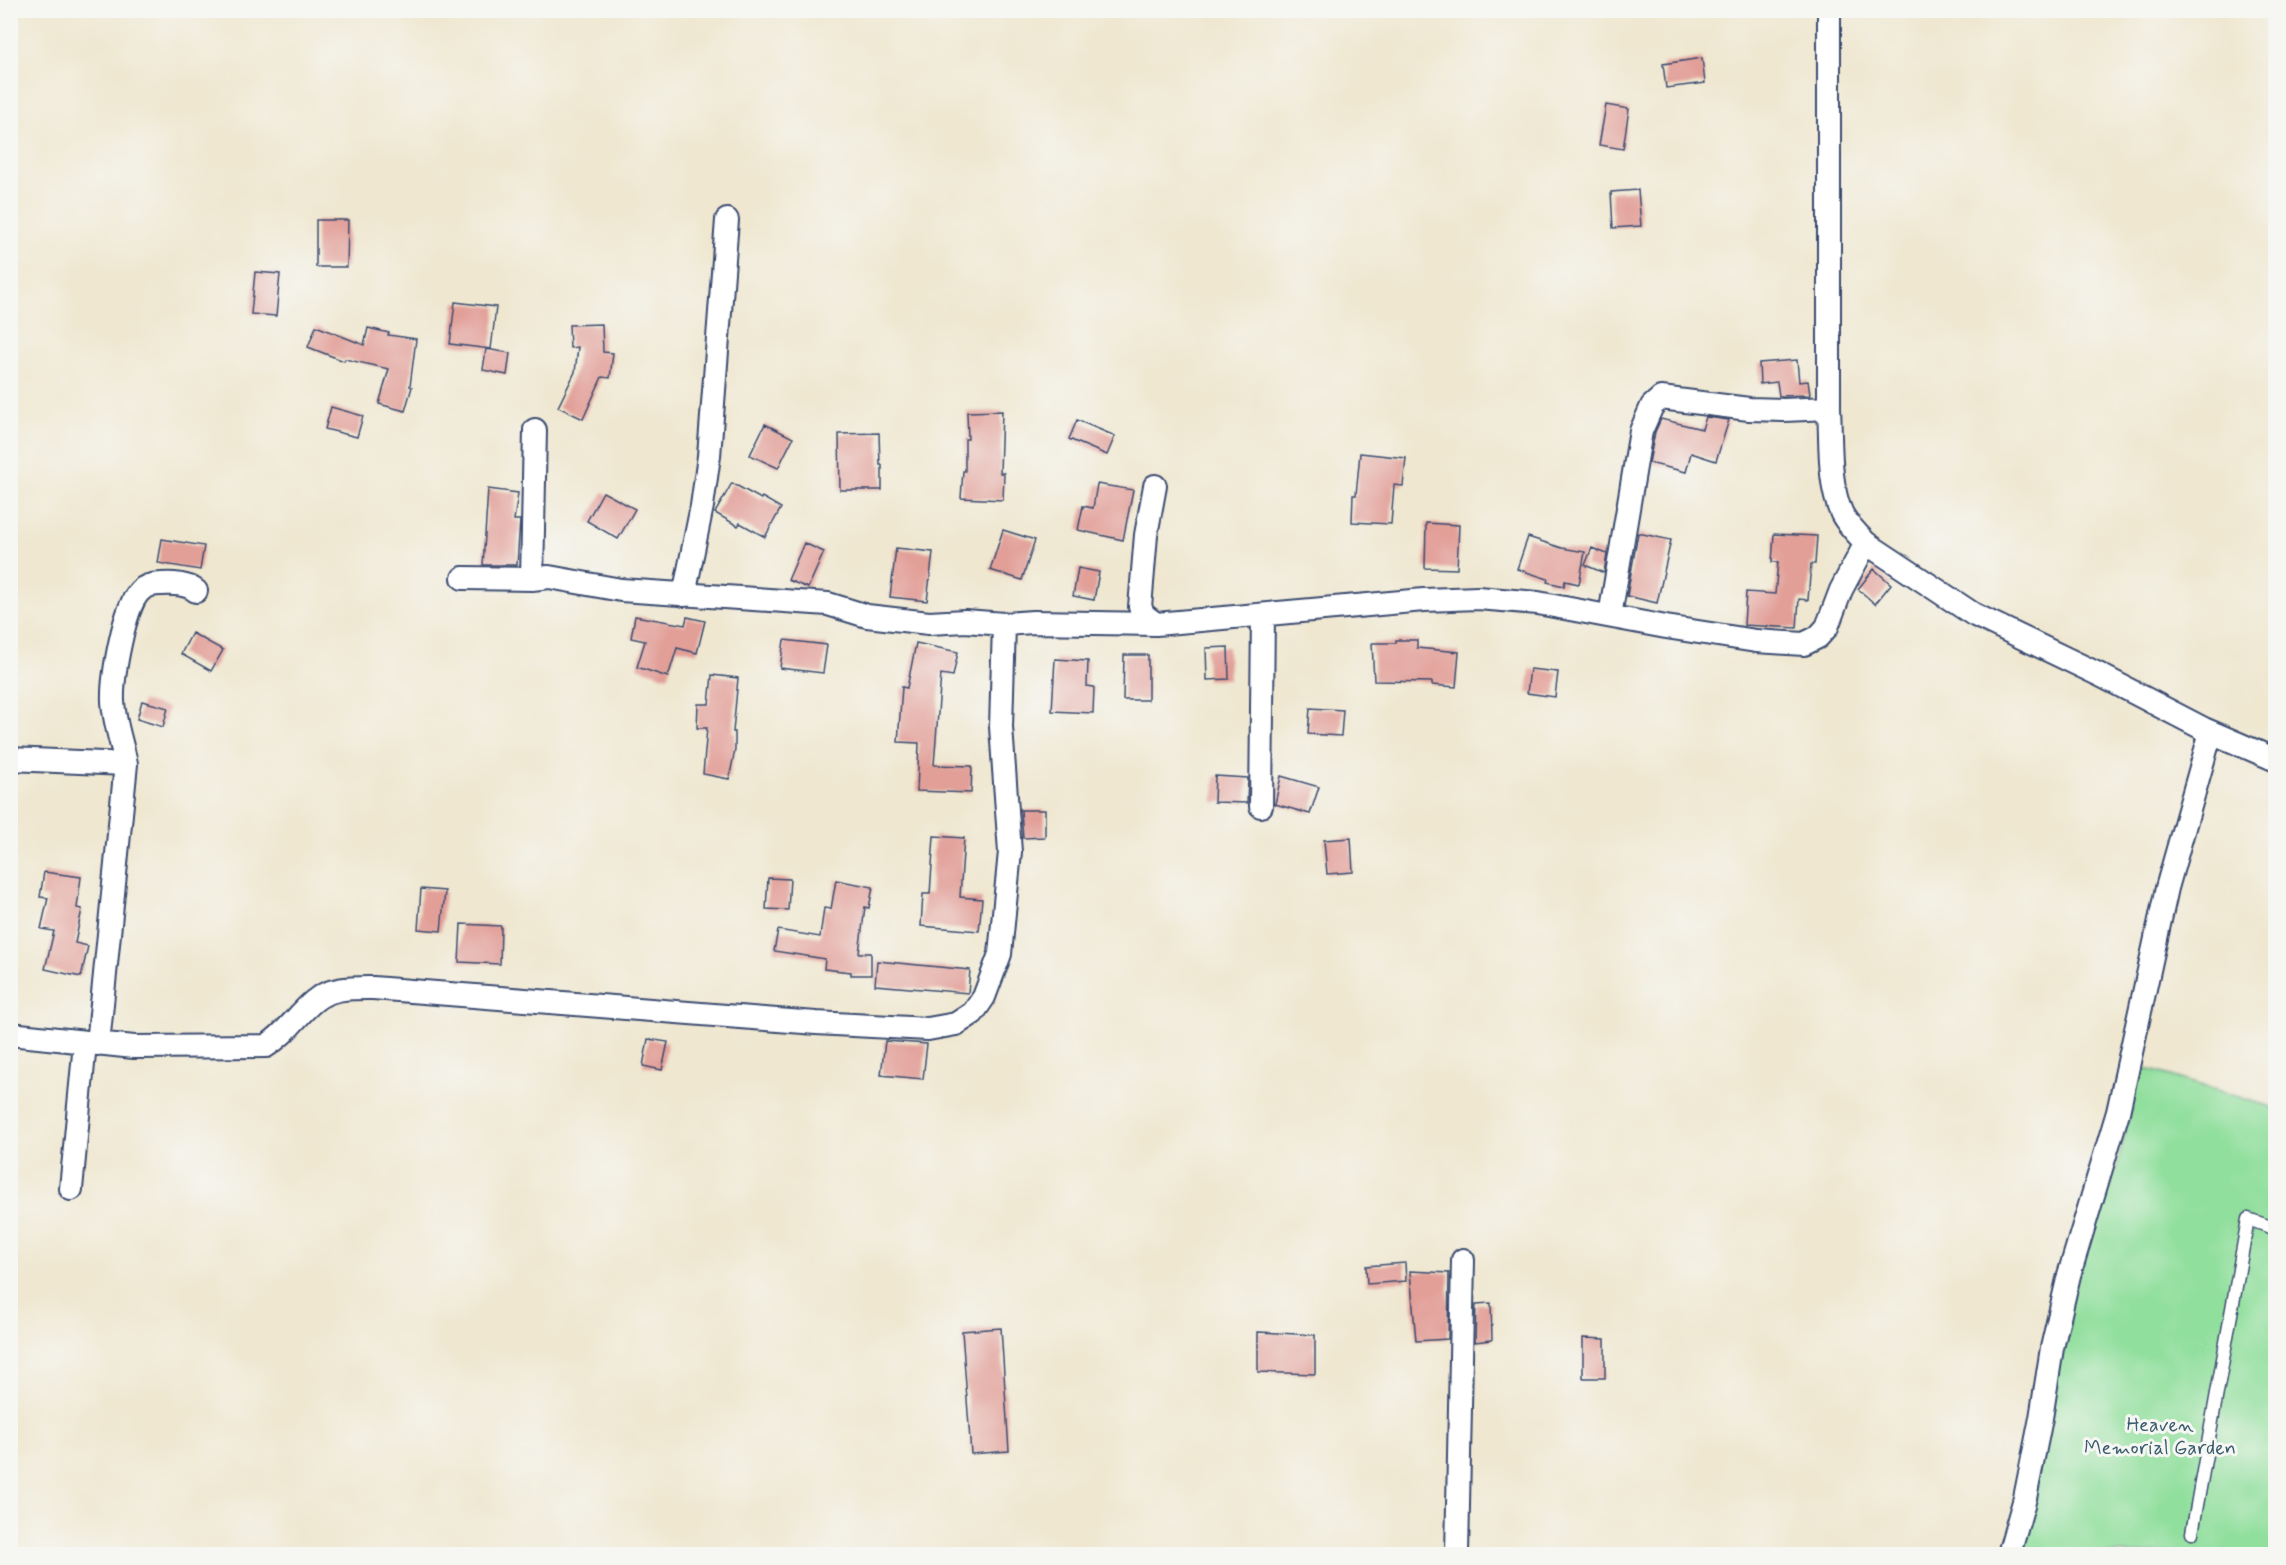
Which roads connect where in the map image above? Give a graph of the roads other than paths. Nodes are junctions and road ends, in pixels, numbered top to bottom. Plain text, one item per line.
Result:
1 (1829, 10) edge
2 (727, 220) dead end
3 (1828, 408) junction
4 (535, 430) dead end
5 (1155, 486) dead end
6 (1866, 543) junction
7 (463, 578) dead end
8 (532, 579) junction
9 (196, 591) dead end
10 (684, 596) junction
11 (1263, 615) junction
12 (1610, 616) junction
13 (1004, 624) junction
14 (1156, 624) junction
15 (2211, 732) junction
16 (10, 759) edge
17 (2276, 760) edge
18 (126, 764) junction
19 (1261, 806) dead end
20 (10, 1034) edge
21 (92, 1044) junction
22 (71, 1189) dead end
23 (2276, 1229) edge
24 (1463, 1260) dead end
25 (2192, 1533) dead end
26 (1457, 1554) edge
27 (2009, 1554) edge

1 - 3 street
2 - 10 street
3 - 6 street
3 - 12 street
4 - 8 street
5 - 14 street
6 - 12 street
6 - 15 street
7 - 8 street
8 - 10 street
9 - 18 street
10 - 13 street
11 - 12 street
11 - 14 street
11 - 19 street
13 - 14 street
13 - 21 street
15 - 17 street
15 - 27 street
16 - 18 street
18 - 21 street
20 - 21 street
21 - 22 street
23 - 25 lane
24 - 26 street

